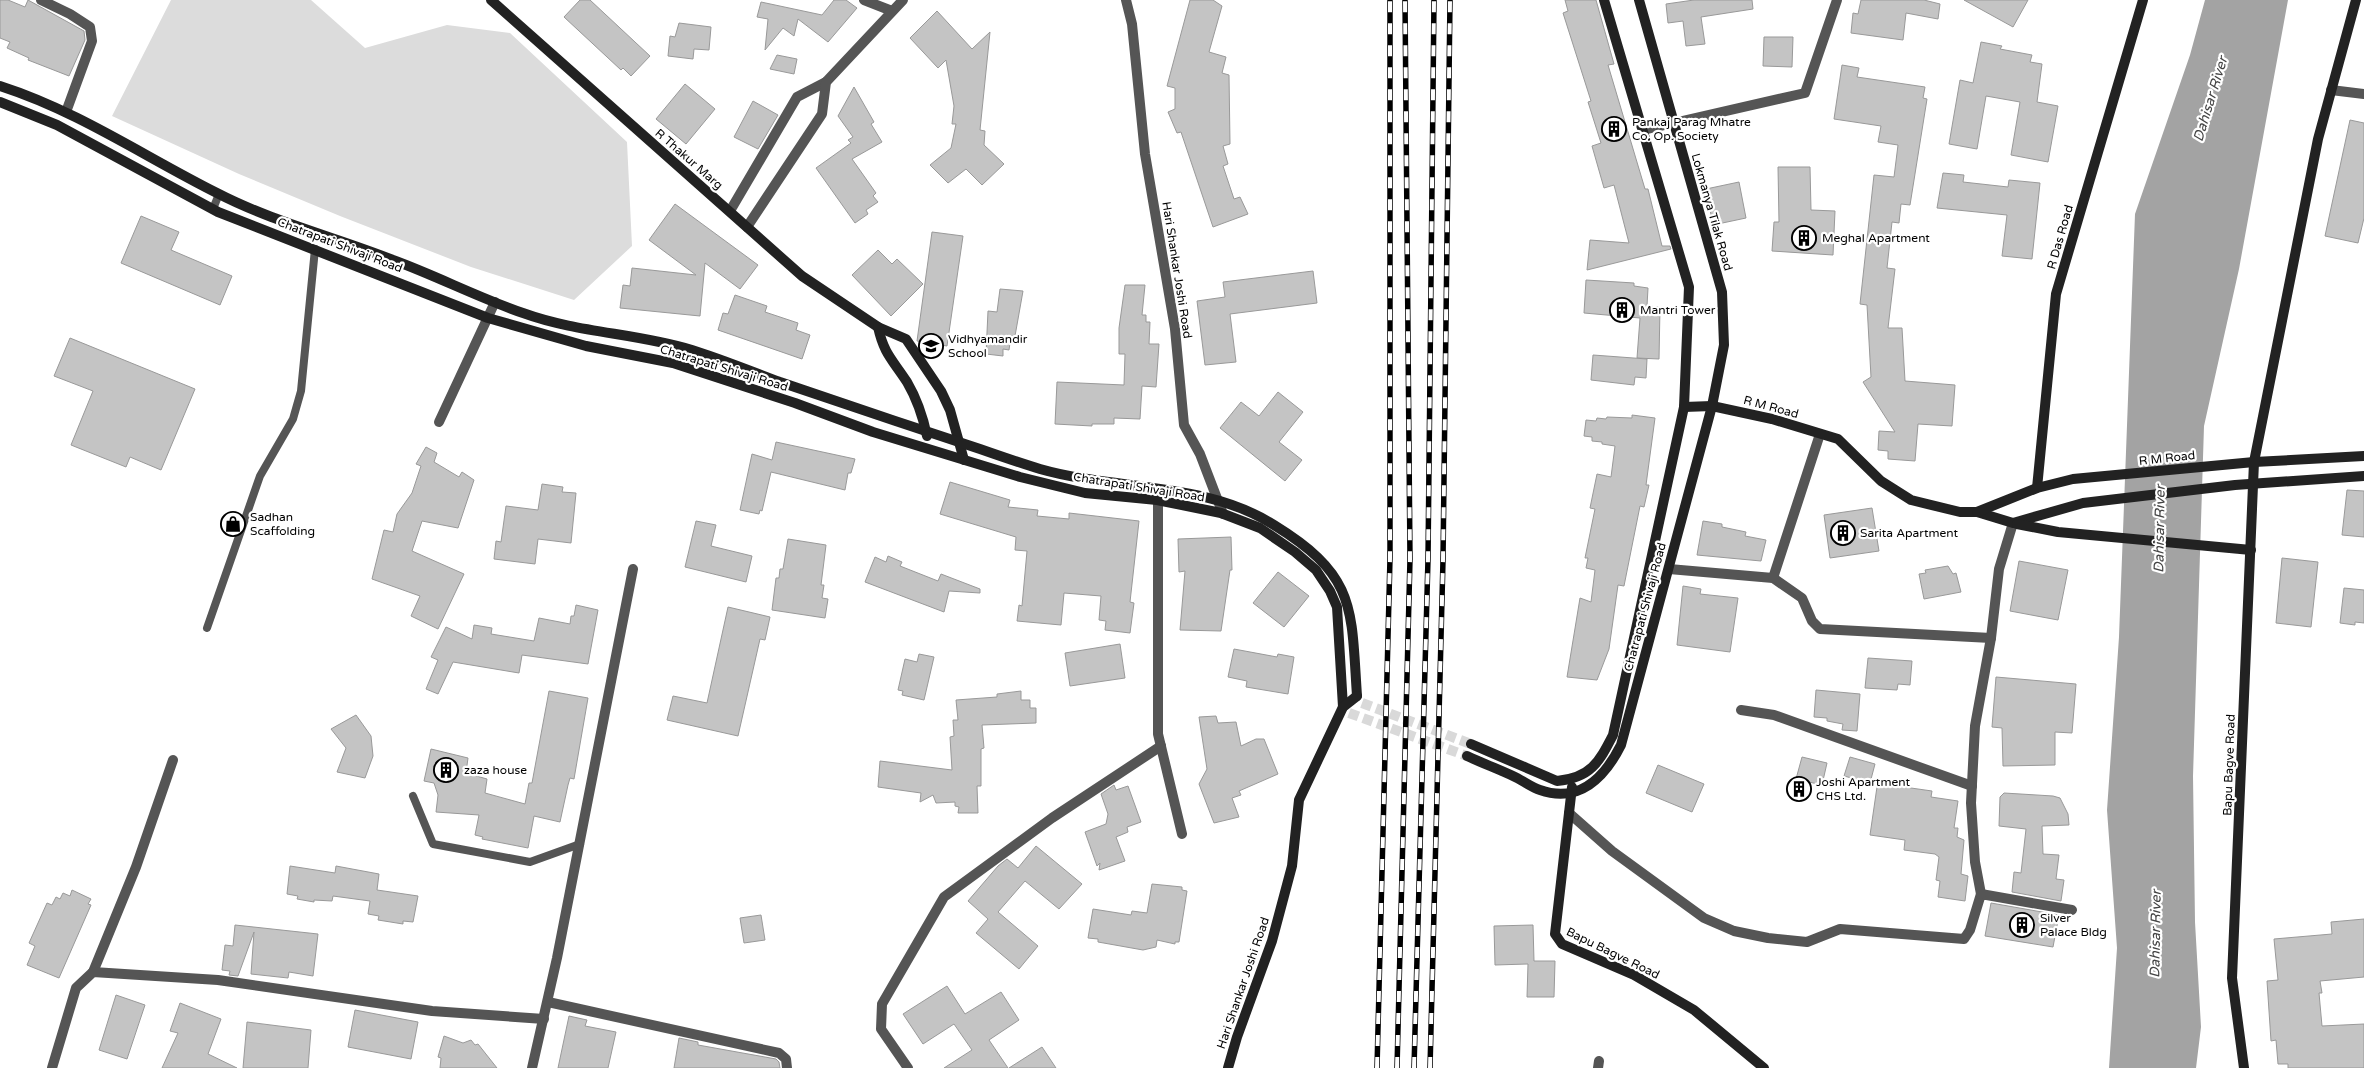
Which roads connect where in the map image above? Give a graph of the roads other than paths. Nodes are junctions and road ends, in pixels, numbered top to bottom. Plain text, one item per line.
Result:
1 (42, 0) edge
2 (490, 0) edge
3 (864, 0) edge
4 (903, 0) edge
5 (1126, 0) edge
6 (1604, 0) edge
7 (1639, 0) edge
8 (1837, 0) edge
9 (2143, 0) edge
10 (2356, 0) edge
11 (892, 11) junction
12 (826, 82) junction
13 (0, 86) edge
14 (2332, 90) junction
15 (2364, 94) edge
16 (0, 102) edge
17 (66, 112) junction
18 (1673, 122) junction
19 (1642, 130) junction
20 (219, 194) junction
21 (213, 209) junction
22 (730, 211) junction
23 (274, 217) junction
24 (747, 226) junction
25 (268, 231) junction
26 (315, 249) junction
27 (495, 302) junction
28 (488, 318) junction
29 (878, 327) junction
30 (1684, 406) junction
31 (1712, 406) junction
32 (439, 422) dead end
33 (926, 432) junction
34 (1820, 434) junction
35 (960, 443) junction
36 (930, 450) junction
37 (2364, 456) edge
38 (964, 460) junction
39 (2254, 462) junction
40 (2364, 476) edge
41 (2254, 484) junction
42 (2036, 488) junction
43 (1158, 495) junction
44 (1220, 500) junction
45 (1977, 512) junction
46 (1223, 514) junction
47 (2013, 523) junction
48 (2251, 550) junction
49 (633, 569) dead end
50 (1669, 569) junction
51 (1773, 578) junction
52 (208, 628) dead end
53 (1991, 638) junction
54 (1346, 710) junction
55 (1741, 710) dead end
56 (1471, 744) tunnel mouth
57 (1161, 746) junction
58 (1467, 756) tunnel mouth
59 (173, 760) dead end
60 (1572, 780) junction
61 (1972, 786) junction
62 (1572, 793) junction
63 (413, 796) dead end
64 (1569, 813) junction
65 (1182, 834) dead end
66 (580, 844) junction
67 (1981, 894) junction
68 (2072, 910) dead end
69 (93, 972) junction
70 (548, 1002) junction
71 (544, 1019) junction
72 (52, 1068) edge
73 (532, 1068) edge
74 (787, 1068) edge
75 (908, 1068) edge
76 (1228, 1068) edge
77 (1764, 1068) edge
78 (2244, 1068) edge

1 - 17 street
2 - 22 main road, R Thakur Marg
3 - 11 street
4 - 11 street
5 - 44 street, Hari Shankar Joshi Road
6 - 19 main road, Chatrapati Shivaji Road
7 - 18 main road, Lokmanya Tilak Road
8 - 18 street
9 - 42 main road, R Das Road
10 - 14 main road, Bapu Bagve Road
11 - 12 street
12 - 22 street
12 - 24 street
13 - 17 main road
14 - 15 street
14 - 39 main road, Bapu Bagve Road
16 - 21 main road, Chatrapati Shivaji Road
17 - 20 main road
18 - 19 street
18 - 31 main road, Lokmanya Tilak Road
19 - 30 main road, Chatrapati Shivaji Road
20 - 21 lane
20 - 23 main road
21 - 25 main road, Chatrapati Shivaji Road
22 - 24 main road, R Thakur Marg
23 - 25 lane
23 - 27 main road
24 - 29 main road, R Thakur Marg
25 - 26 main road, Chatrapati Shivaji Road
26 - 28 main road, Chatrapati Shivaji Road
26 - 52 lane
27 - 28 street
27 - 33 main road
28 - 32 street
28 - 36 main road, Chatrapati Shivaji Road
29 - 33 main road
29 - 35 main road, R Thakur Marg
30 - 31 main road, R M Road
30 - 60 main road, Chatrapati Shivaji Road
31 - 34 main road, R M Road
31 - 50 main road, Chatrapati Shivaji Road
33 - 35 main road
33 - 36 main road
34 - 45 main road, R M Road
34 - 51 street
35 - 38 main road, R Thakur Marg
35 - 43 main road
36 - 38 main road, Chatrapati Shivaji Road
37 - 39 main road, R M Road
38 - 43 main road, Chatrapati Shivaji Road
39 - 41 main road, Bapu Bagve Road
39 - 42 main road, R M Road
40 - 41 main road
41 - 47 main road
41 - 48 main road, Bapu Bagve Road
42 - 45 main road, R M Road
43 - 44 main road
43 - 46 main road, Chatrapati Shivaji Road
43 - 57 street
44 - 46 street, Hari Shankar Joshi Road
44 - 54 main road
45 - 47 main road, R M Road
46 - 54 main road, Chatrapati Shivaji Road
47 - 48 main road, R M Road
47 - 53 street
48 - 78 main road, Bapu Bagve Road
49 - 66 street
50 - 51 street
50 - 62 main road, Chatrapati Shivaji Road
51 - 53 street
53 - 61 street
54 - 76 main road, Hari Shankar Joshi Road
55 - 61 street
56 - 60 main road
57 - 65 street
57 - 75 street
58 - 62 main road
59 - 69 street
60 - 62 main road, Bapu Bagve Road
61 - 67 street
62 - 64 main road, Bapu Bagve Road
63 - 66 lane
64 - 67 street
64 - 77 main road, Bapu Bagve Road
66 - 70 street
67 - 68 street
69 - 71 street
69 - 72 street
70 - 71 street
70 - 74 street
71 - 73 street

